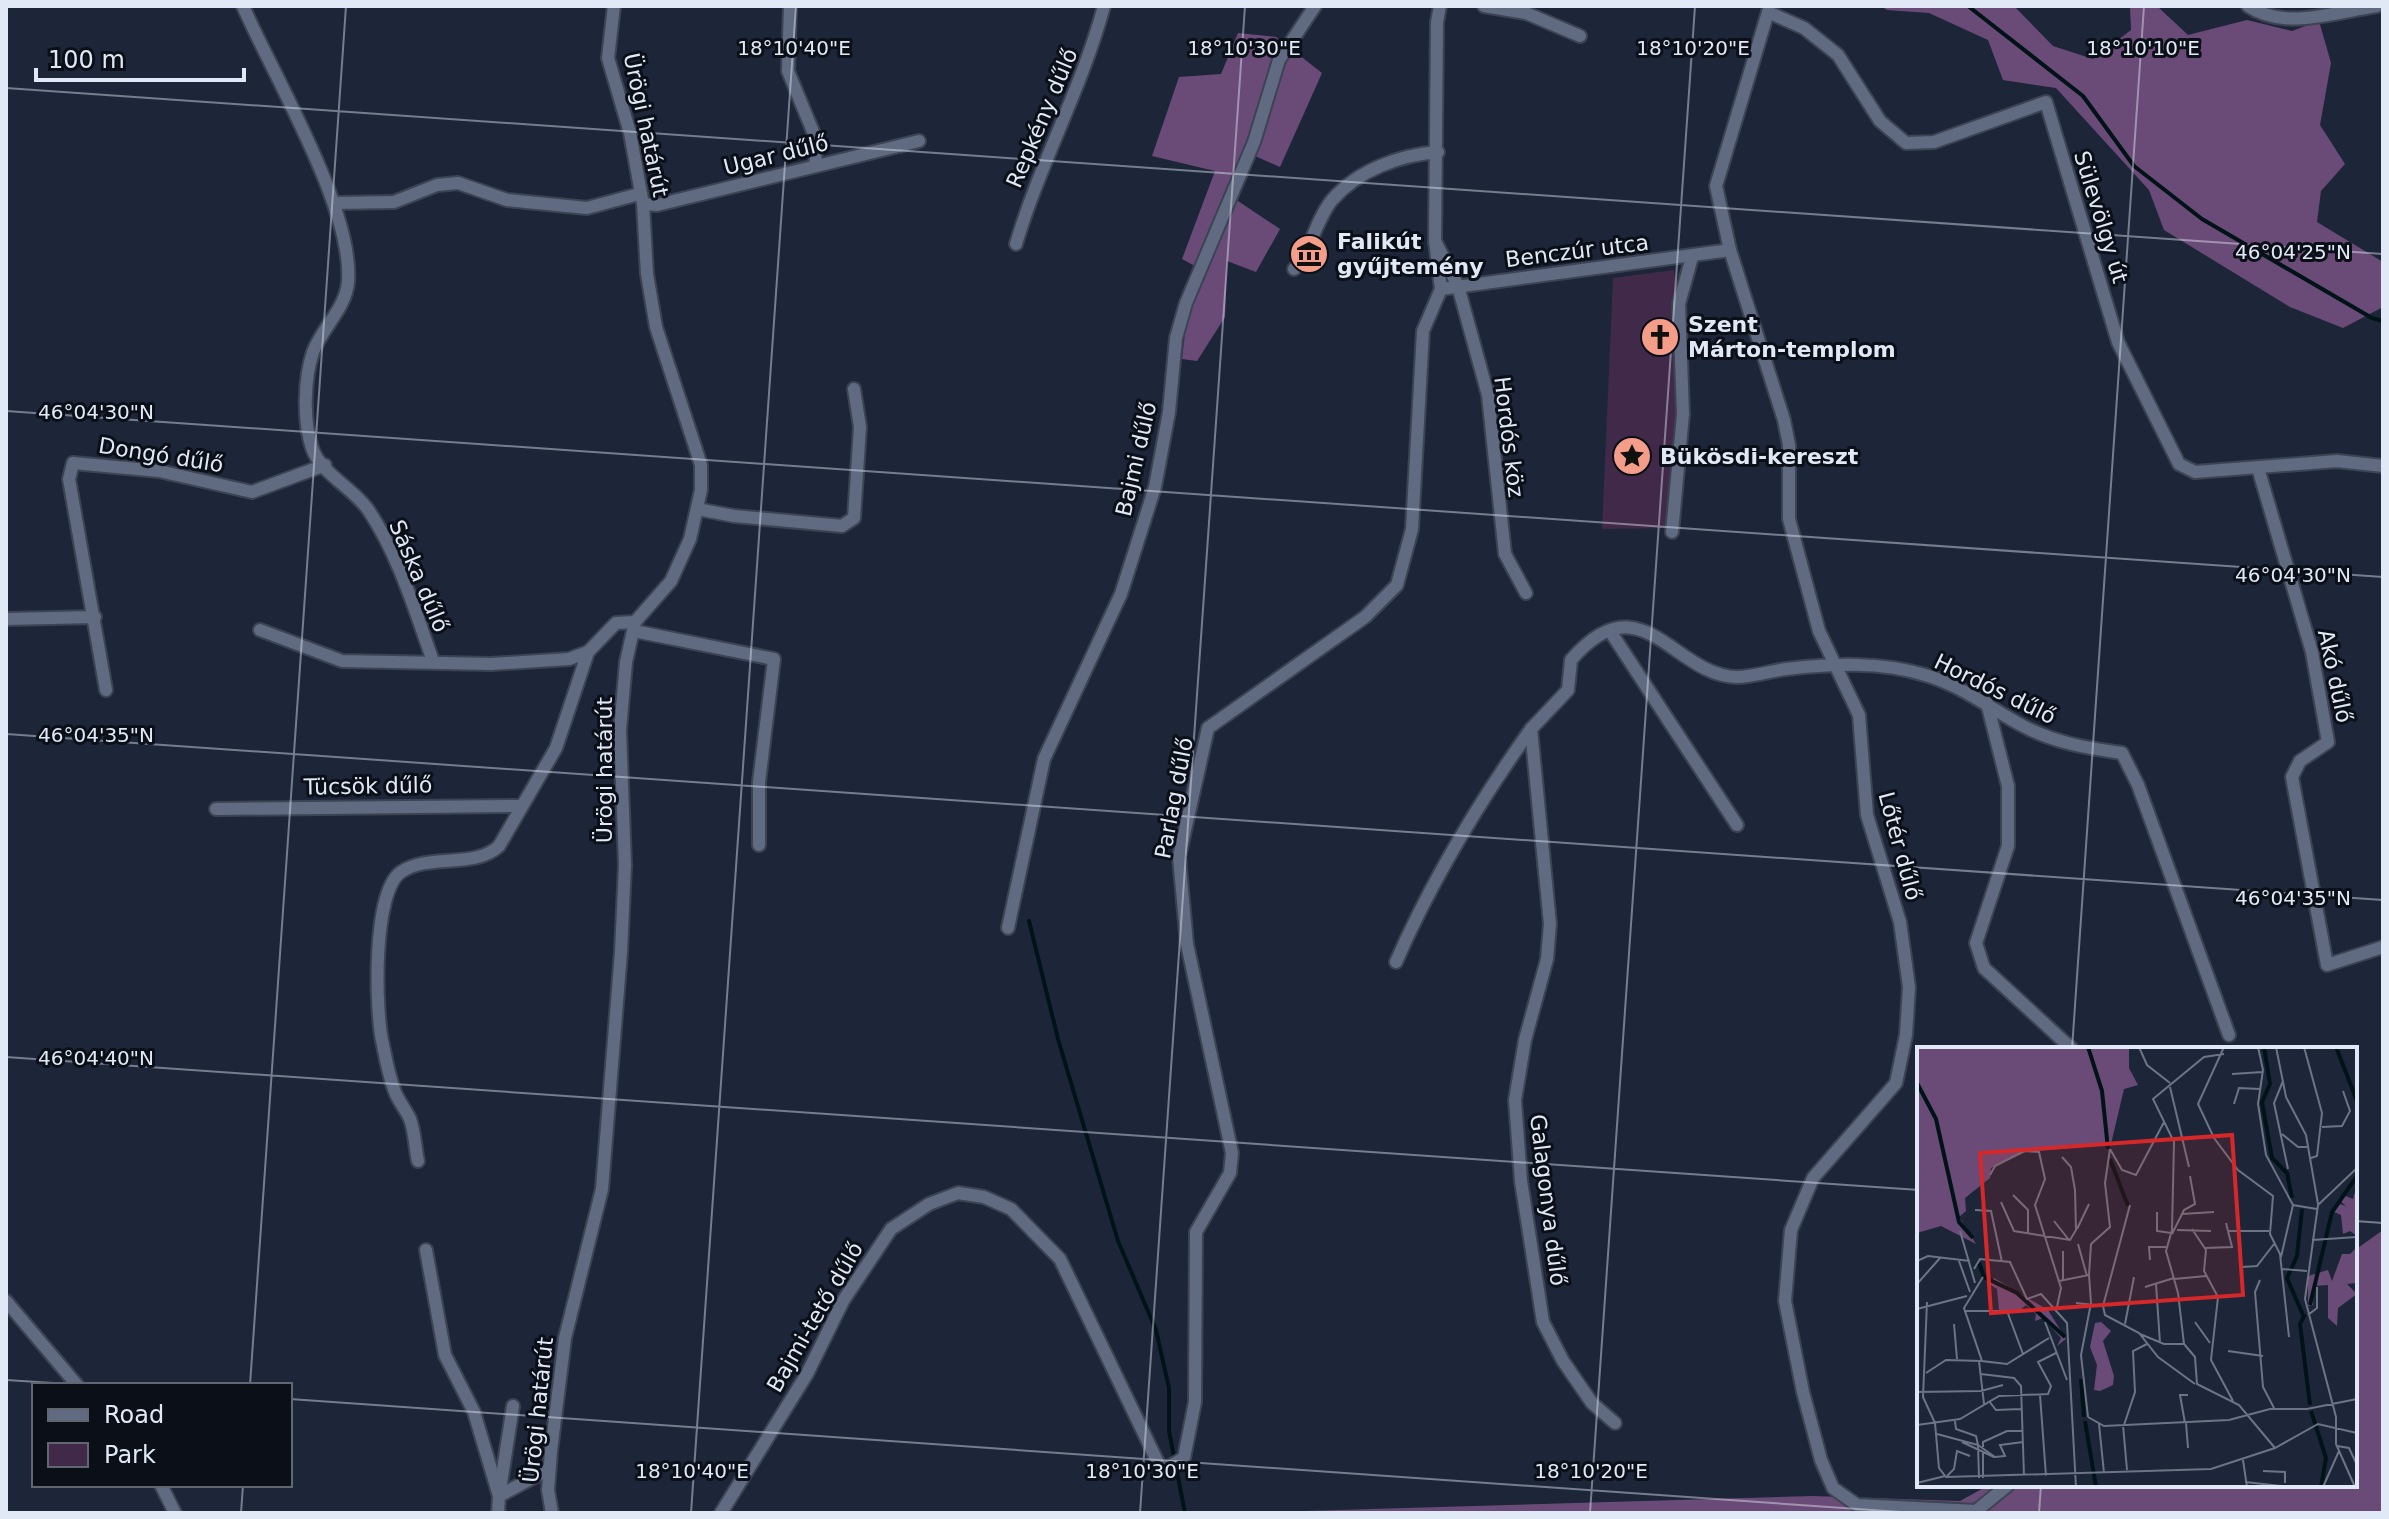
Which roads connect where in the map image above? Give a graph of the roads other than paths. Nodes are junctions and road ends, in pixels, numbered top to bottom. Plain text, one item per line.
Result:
1 (243, 6) edge
2 (614, 6) edge
3 (790, 6) edge
4 (1104, 6) edge
5 (1315, 6) edge
6 (1440, 6) edge
7 (1484, 6) edge
8 (2248, 6) edge
9 (2377, 6) edge
10 (1528, 9) edge
11 (1767, 9) edge
12 (1580, 36) dead end
13 (919, 141) dead end
14 (1438, 152) junction
15 (816, 165) junction
16 (641, 199) junction
17 (335, 203) junction
18 (1435, 241) junction
19 (1016, 244) dead end
20 (1730, 250) junction
21 (1692, 257) junction
22 (1294, 269) dead end
23 (1458, 286) junction
24 (1437, 294) junction
25 (854, 389) dead end
26 (325, 465) junction
27 (2383, 466) edge
28 (2258, 468) junction
29 (697, 509) junction
30 (1672, 532) dead end
31 (1526, 593) dead end
32 (95, 617) junction
33 (6, 619) edge
34 (635, 626) junction
35 (260, 630) dead end
36 (1610, 631) junction
37 (588, 652) junction
38 (433, 661) junction
39 (1834, 664) junction
40 (106, 690) dead end
41 (1987, 703) junction
42 (1531, 729) junction
43 (520, 806) junction
44 (216, 809) dead end
45 (1737, 825) dead end
46 (759, 845) dead end
47 (1008, 928) dead end
48 (2383, 947) edge
49 (1396, 962) dead end
50 (2229, 1035) dead end
51 (2070, 1047) edge
52 (418, 1161) dead end
53 (426, 1250) dead end
54 (6, 1301) edge
55 (75, 1383) edge
56 (513, 1406) dead end
57 (1615, 1423) dead end
58 (549, 1469) junction
59 (1162, 1471) joint
60 (162, 1487) edge
61 (2006, 1487) edge
62 (499, 1496) junction
63 (175, 1513) edge
64 (498, 1513) edge
65 (552, 1513) edge
66 (721, 1513) edge

1 - 17 street, Sáska dűlő
2 - 16 street, Ürögi határút
3 - 15 street
4 - 19 street, Repkény dűlő
5 - 47 street, Bajmi dűlő
6 - 14 street
7 - 10 street
8 - 9 street
10 - 12 street
11 - 20 street, Lőtér dűlő
11 - 28 street, Sülevölgy út
13 - 15 street, Ugar dűlő
14 - 18 street
14 - 22 street
15 - 16 street, Ugar dűlő
16 - 17 street, Ugar dűlő
16 - 29 street, Ürögi határút
17 - 26 street, Sáska dűlő
18 - 23 street, Hordós köz
18 - 24 street
20 - 21 street, Benczúr utca
20 - 39 street, Lőtér dűlő
21 - 23 street, Benczúr utca
21 - 30 street
23 - 24 street, Benczúr utca
23 - 31 street, Hordós köz
24 - 59 street, Parlag dűlő
25 - 29 street
26 - 32 street, Dongó dűlő
26 - 38 street, Sáska dűlő
27 - 28 street, Sülevölgy út
28 - 48 street, Akó dűlő
29 - 34 street, Ürögi határút
32 - 33 street
32 - 40 street, Dongó dűlő
34 - 37 street
34 - 46 street
34 - 58 street, Ürögi határút
35 - 38 street
36 - 39 street, Hordós dűlő
36 - 42 street, Hordós dűlő
36 - 45 street
37 - 38 street
37 - 43 street
39 - 41 street, Hordós dűlő
39 - 61 street, Lőtér dűlő
41 - 50 street, Hordós dűlő
41 - 51 street
42 - 49 street
42 - 57 street, Galagonya dűlő
43 - 44 street, Tücsök dűlő
43 - 52 street
53 - 62 street
54 - 55 street
56 - 62 street
58 - 62 street
58 - 65 street, Ürögi határút
59 - 66 street, Bajmi-tető dűlő
60 - 63 street
62 - 64 street

